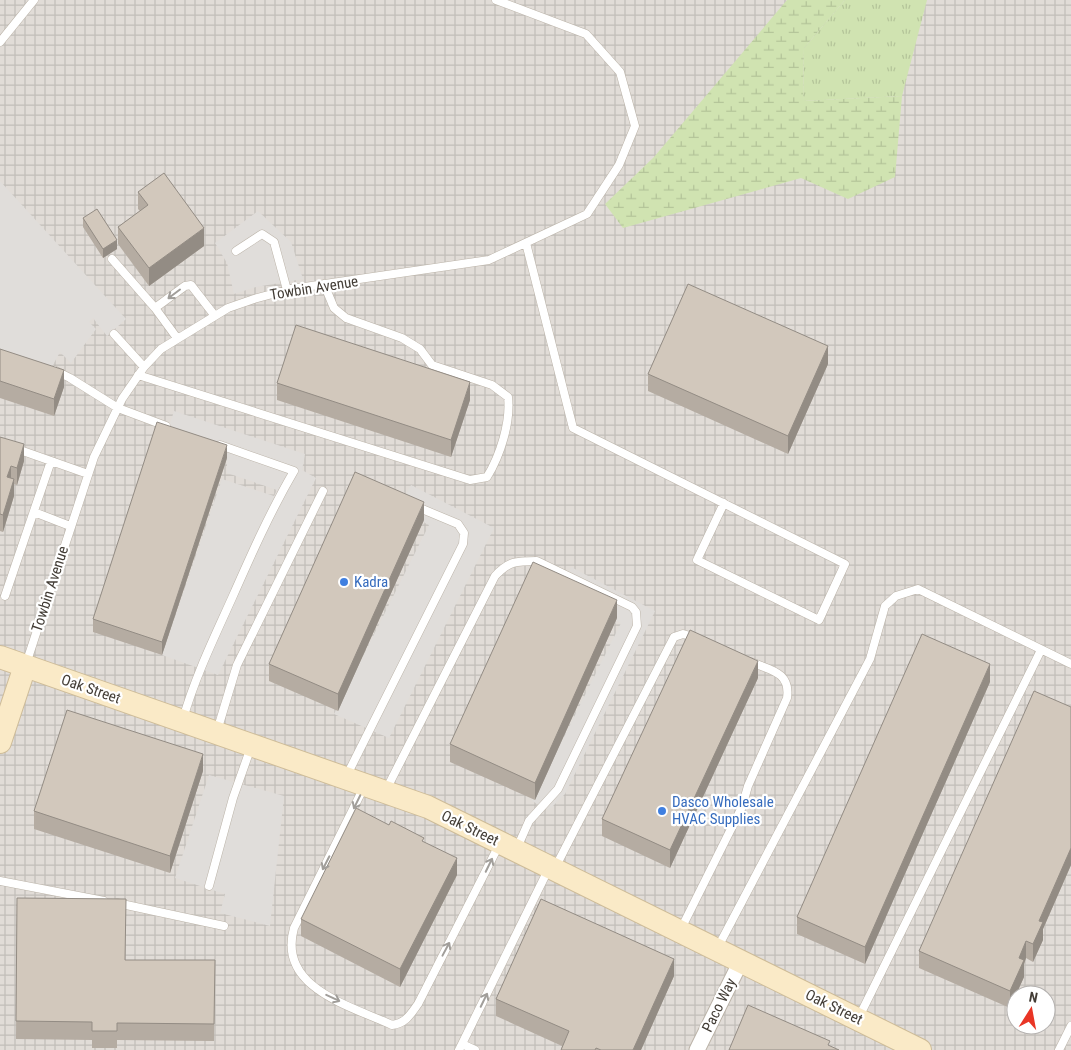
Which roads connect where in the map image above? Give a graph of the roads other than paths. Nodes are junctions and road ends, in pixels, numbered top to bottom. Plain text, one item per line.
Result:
1 (34, 0) edge
2 (496, 0) edge
3 (0, 42) edge
4 (526, 243) junction
5 (236, 251) dead end
6 (112, 259) dead end
7 (324, 284) junction
8 (287, 290) junction
9 (156, 308) junction
10 (215, 316) junction
11 (114, 334) dead end
12 (177, 338) junction
13 (46, 366) edge
14 (144, 367) junction
15 (138, 375) junction
16 (118, 408) junction
17 (173, 428) edge
18 (210, 442) edge
19 (0, 443) edge
20 (51, 462) junction
21 (88, 474) junction
22 (323, 491) dead end
23 (724, 503) junction
24 (410, 504) edge
25 (34, 512) junction
26 (70, 526) junction
27 (5, 596) dead end
28 (706, 642) edge
29 (1041, 650) junction
30 (0, 657) edge
31 (740, 657) edge
32 (1071, 664) edge
33 (25, 666) junction
34 (183, 721) junction
35 (216, 733) junction
36 (0, 742) edge
37 (252, 745) junction
38 (365, 785) junction
39 (508, 846) junction
40 (552, 868) junction
41 (0, 881) edge
42 (209, 886) dead end
43 (224, 926) dead end
44 (680, 931) junction
45 (717, 949) junction
46 (741, 961) junction
47 (858, 1019) junction
48 (1071, 1026) edge
49 (461, 1047) edge
50 (475, 1050) edge
51 (697, 1050) edge
52 (920, 1050) edge
53 (1059, 1050) edge

1 - 3 lane
2 - 4 lane, Towbin Avenue
4 - 7 lane, Towbin Avenue
4 - 23 lane
5 - 8 lane
6 - 9 lane
7 - 8 lane, Towbin Avenue
7 - 15 lane
8 - 10 lane, Towbin Avenue
10 -> 9 lane
9 - 12 lane
10 - 12 lane, Towbin Avenue
11 - 14 lane
12 - 14 lane, Towbin Avenue
13 - 16 lane
14 - 15 lane, Towbin Avenue
15 - 16 lane, Towbin Avenue
16 - 17 lane
16 - 21 lane, Towbin Avenue
18 - 34 lane
19 - 20 lane
20 - 21 lane
20 - 25 lane
21 - 26 lane, Towbin Avenue
22 - 35 lane
23 - 23 lane
24 - 38 lane
25 - 26 lane
25 - 27 lane
26 - 33 lane, Towbin Avenue
28 - 40 lane
29 - 32 lane
29 - 45 lane
29 - 47 lane
30 - 33 street, Oak Street
31 - 44 lane
33 - 34 street, Oak Street
33 - 36 street, Towbin Avenue
34 - 35 street, Oak Street
35 - 37 street, Oak Street
37 - 38 street, Oak Street
37 - 42 lane
38 - 39 street, Oak Street
38 -> 39 lane
38 - 39 lane
39 - 40 street, Oak Street
40 - 44 street, Oak Street
49 -> 40 lane
41 - 43 lane
44 - 45 street, Oak Street
45 - 46 street, Oak Street
46 - 47 street, Oak Street
46 - 51 street, Paco Way
47 - 52 street, Oak Street
48 - 53 lane
49 - 50 lane

